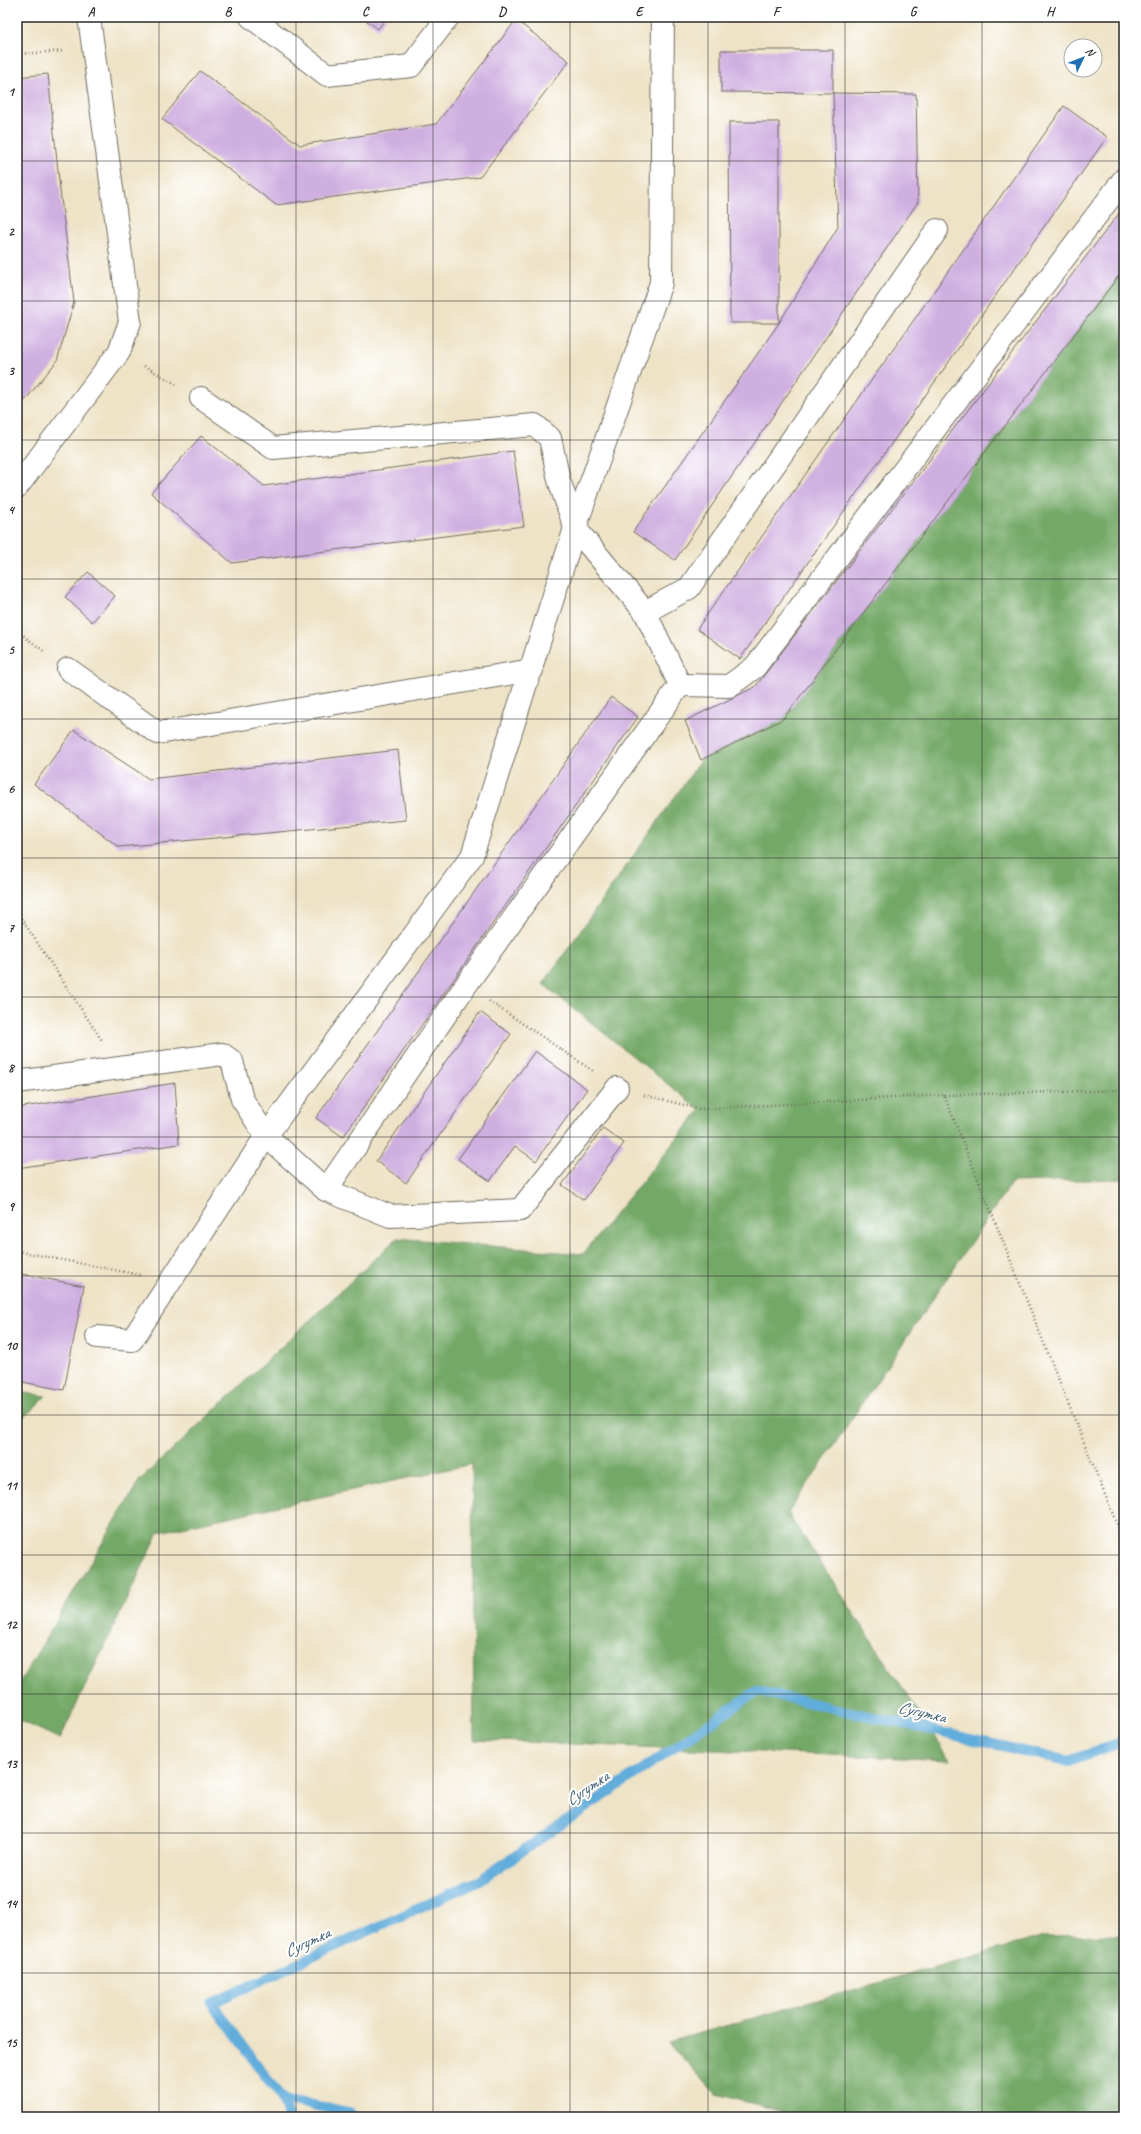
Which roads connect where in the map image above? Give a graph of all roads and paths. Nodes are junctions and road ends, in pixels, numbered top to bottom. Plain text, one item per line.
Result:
1 (89, 17) edge
2 (251, 17) edge
3 (448, 17) edge
4 (663, 17) edge
5 (93, 50) junction
6 (17, 54) edge
7 (1124, 179) edge
8 (937, 230) dead end
9 (120, 352) junction
10 (201, 398) joint
11 (17, 487) edge
12 (575, 528) junction
13 (645, 612) junction
14 (17, 632) edge
15 (68, 669) joint
16 (532, 670) junction
17 (680, 685) junction
18 (17, 912) edge
19 (466, 985) junction
20 (121, 1068) junction
21 (17, 1082) edge
22 (617, 1088) junction
23 (1124, 1090) edge
24 (944, 1096) junction
25 (266, 1136) junction
26 (326, 1190) junction
27 (17, 1251) edge
28 (171, 1281) junction
29 (97, 1337) dead end
30 (1124, 1542) edge

1 - 5 lane
2 - 3 lane
4 - 12 lane
5 - 6 path
5 - 9 lane
7 - 17 lane
8 - 13 lane
9 - 10 path
9 - 11 lane
10 - 12 lane
12 - 13 lane
12 - 16 lane
13 - 17 lane
14 - 15 path
15 - 16 lane
16 - 25 lane
17 - 19 lane
18 - 20 path
19 - 22 path
19 - 26 lane
20 - 21 lane
20 - 25 lane
22 - 24 path
22 - 26 lane
23 - 24 path
24 - 30 path
25 - 26 lane
25 - 28 lane
27 - 28 path
28 - 29 lane

